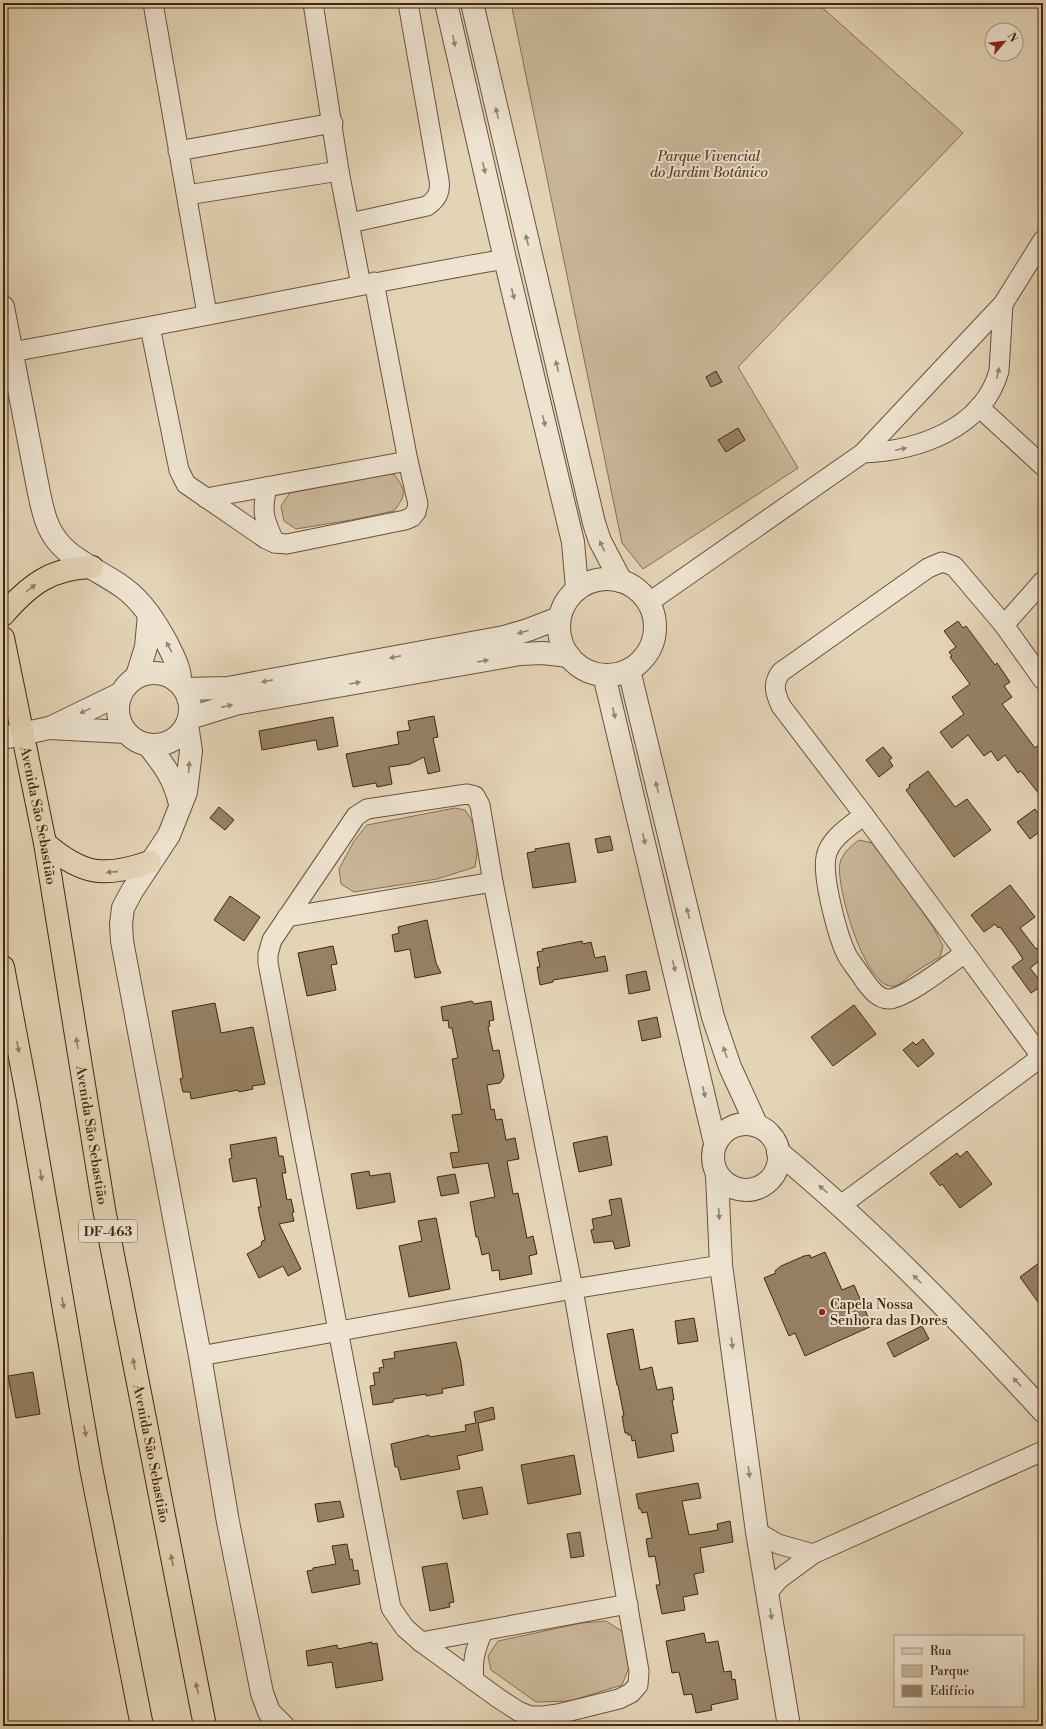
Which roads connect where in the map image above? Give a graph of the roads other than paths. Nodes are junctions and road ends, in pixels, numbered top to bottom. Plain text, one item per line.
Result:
1 (153, 3) edge
2 (313, 3) edge
3 (408, 3) edge
4 (446, 3) edge
5 (472, 3) edge
6 (333, 123) junction
7 (178, 151) junction
8 (339, 171) junction
9 (187, 195) junction
10 (350, 222) junction
11 (1043, 240) edge
12 (505, 259) junction
13 (367, 283) junction
14 (1003, 304) junction
15 (3, 307) edge
16 (206, 314) junction
17 (150, 327) junction
18 (11, 352) junction
19 (979, 407) junction
20 (863, 453) junction
21 (408, 461) junction
22 (1043, 466) edge
23 (266, 487) junction
24 (206, 498) junction
25 (275, 543) junction
26 (92, 567) junction
27 (621, 581) junction
28 (1043, 581) edge
29 (577, 588) junction
30 (648, 603) junction
31 (149, 614) junction
32 (3, 615) edge
33 (559, 618) junction
34 (1004, 625) junction
35 (3, 638) edge
36 (569, 656) junction
37 (629, 670) junction
38 (604, 675) junction
39 (137, 676) junction
40 (1043, 680) edge
41 (182, 686) junction
42 (120, 694) junction
43 (188, 721) junction
44 (49, 728) junction
45 (126, 732) junction
46 (13, 736) edge
47 (148, 745) junction
48 (180, 804) junction
49 (864, 815) junction
50 (45, 843) junction
51 (150, 862) junction
52 (493, 882) junction
53 (287, 917) junction
54 (965, 953) junction
55 (3, 967) edge
56 (1042, 1057) edge
57 (757, 1126) junction
58 (715, 1144) junction
59 (778, 1152) junction
60 (717, 1175) junction
61 (841, 1205) junction
62 (721, 1265) junction
63 (573, 1289) junction
64 (338, 1331) junction
65 (200, 1356) junction
66 (1043, 1411) edge
67 (1043, 1451) edge
68 (757, 1532) junction
69 (813, 1554) junction
70 (768, 1592) junction
71 (628, 1604) junction
72 (482, 1631) junction
73 (421, 1642) junction
74 (474, 1681) junction
75 (142, 1726) edge
76 (205, 1726) edge
77 (283, 1726) edge
78 (789, 1726) edge

1 - 7 street
2 - 6 street
3 - 10 street
4 -> 12 street
27 -> 5 street
6 - 7 street
6 - 8 street
7 - 9 street
8 - 9 street
8 - 10 street
9 - 16 street
10 - 13 street
11 - 14 street
12 - 13 street
12 -> 29 street
13 - 16 street
13 - 21 street
19 -> 14 street
14 - 20 street
15 - 18 street
16 - 17 street
17 - 18 street
17 - 24 street
18 - 26 street
20 -> 19 street
19 - 22 street
20 - 30 street
21 - 23 street
21 - 25 street
23 - 24 street
23 - 25 street
24 - 25 street
26 - 31 street
32 -> 26 main road
27 - 29 street
27 - 30 street
28 - 34 street
29 - 33 street
30 - 37 street
31 - 39 street
41 -> 31 street
33 - 36 street
33 -> 41 street
34 - 40 street
34 - 49 street
35 - 46 main road, Avenida São Sebastião / DF-463
36 - 38 street
43 -> 36 street
37 - 38 street
57 -> 37 street
38 -> 58 street
39 - 41 street
39 - 42 street
41 - 43 street
42 -> 44 street
42 - 45 street
43 - 47 street
48 -> 43 street
44 - 45 street
44 - 46 street
45 - 47 street
46 - 50 main road, Avenida São Sebastião / DF-463
47 - 48 street
48 - 51 street
49 - 54 street
49 - 54 street
51 -> 50 main road
76 -> 50 main road, Avenida São Sebastião / DF-463
51 - 65 street
52 - 53 street
52 - 53 street
52 - 63 street
53 - 64 street
54 - 56 street
55 -> 75 main road
56 - 61 street
57 - 58 street
57 - 59 street
58 - 60 street
59 - 60 street
61 -> 59 street
60 -> 62 street
66 -> 61 street
62 - 63 street
62 -> 68 street
63 - 64 street
63 - 71 street
64 - 65 street
64 - 73 street
65 - 77 street
67 - 69 street
68 - 69 street
68 - 70 street
69 - 70 street
70 -> 78 street
71 - 72 street
71 - 74 street
72 - 73 street
72 - 74 street
73 - 74 street

